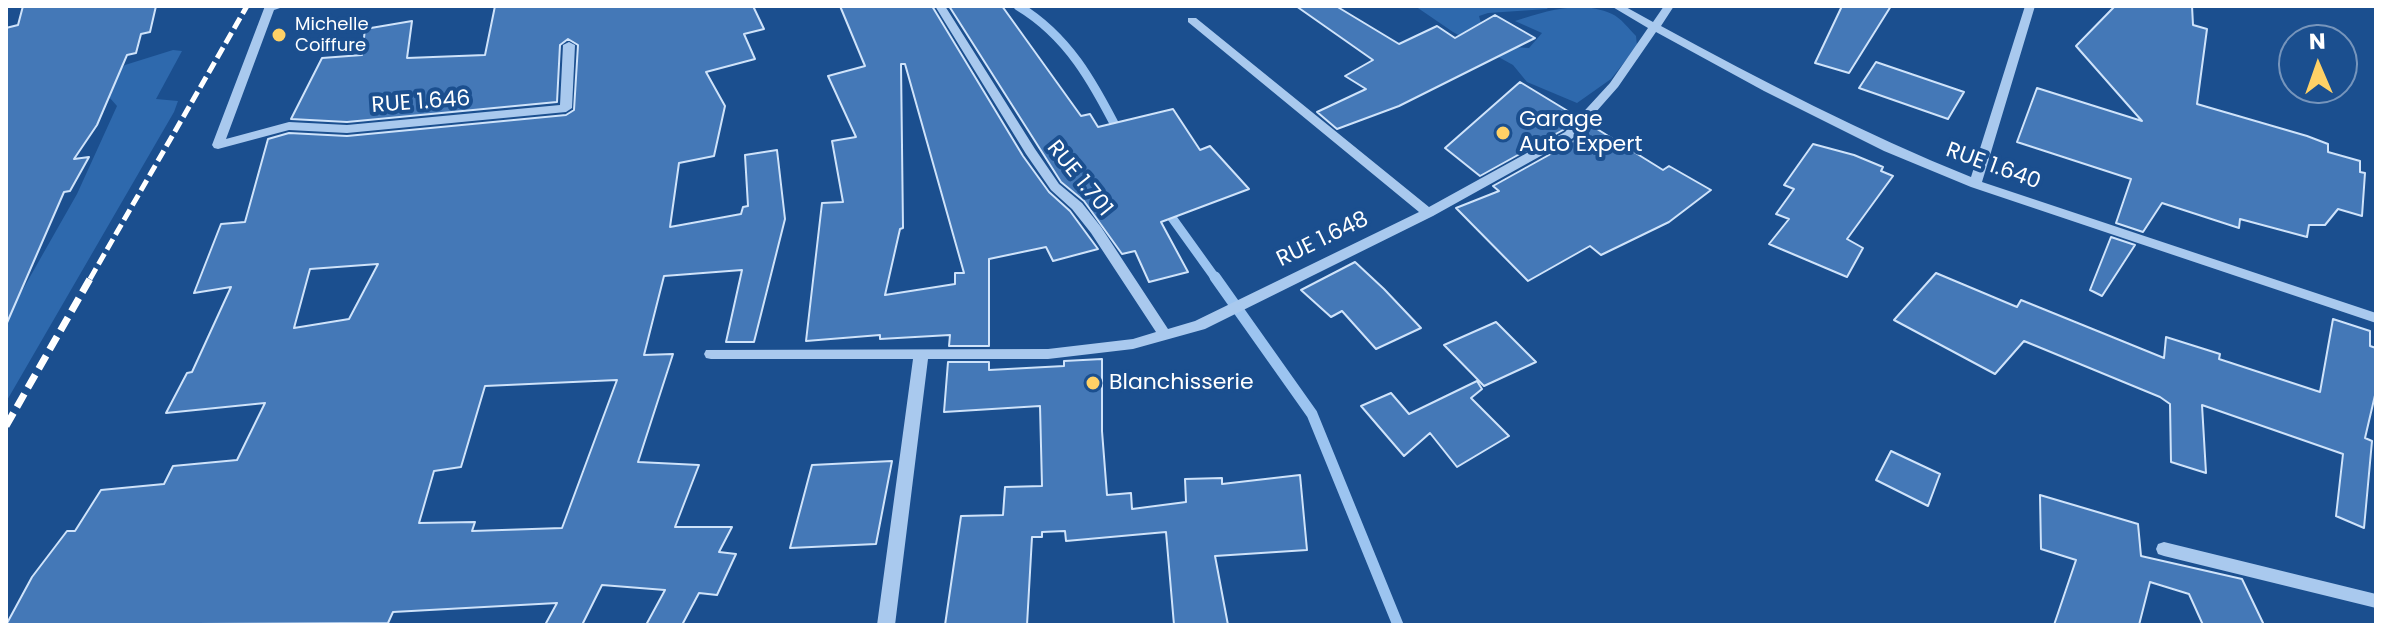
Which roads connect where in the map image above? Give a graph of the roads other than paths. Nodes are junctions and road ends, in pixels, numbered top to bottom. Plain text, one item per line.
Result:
1 (281, 6) edge
2 (940, 6) edge
3 (1616, 6) edge
4 (1669, 6) edge
5 (2030, 6) edge
6 (1192, 20) dead end
7 (1654, 28) junction
8 (569, 45) dead end
9 (1975, 184) junction
10 (1428, 213) junction
11 (2376, 318) edge
12 (1165, 335) junction
13 (711, 354) dead end
14 (921, 354) junction
15 (2164, 549) dead end
16 (2376, 601) edge
17 (886, 625) edge

1 - 8 street, RUE 1.646
2 - 12 street, RUE 1.701
3 - 7 street, RUE 1.640
4 - 7 street, RUE 1.648
5 - 9 street
6 - 10 street
7 - 9 street, RUE 1.640
7 - 10 street, RUE 1.648
9 - 11 street, RUE 1.640
10 - 12 street, RUE 1.648
12 - 14 street, RUE 1.648
13 - 14 street, RUE 1.648
14 - 17 street
15 - 16 street

